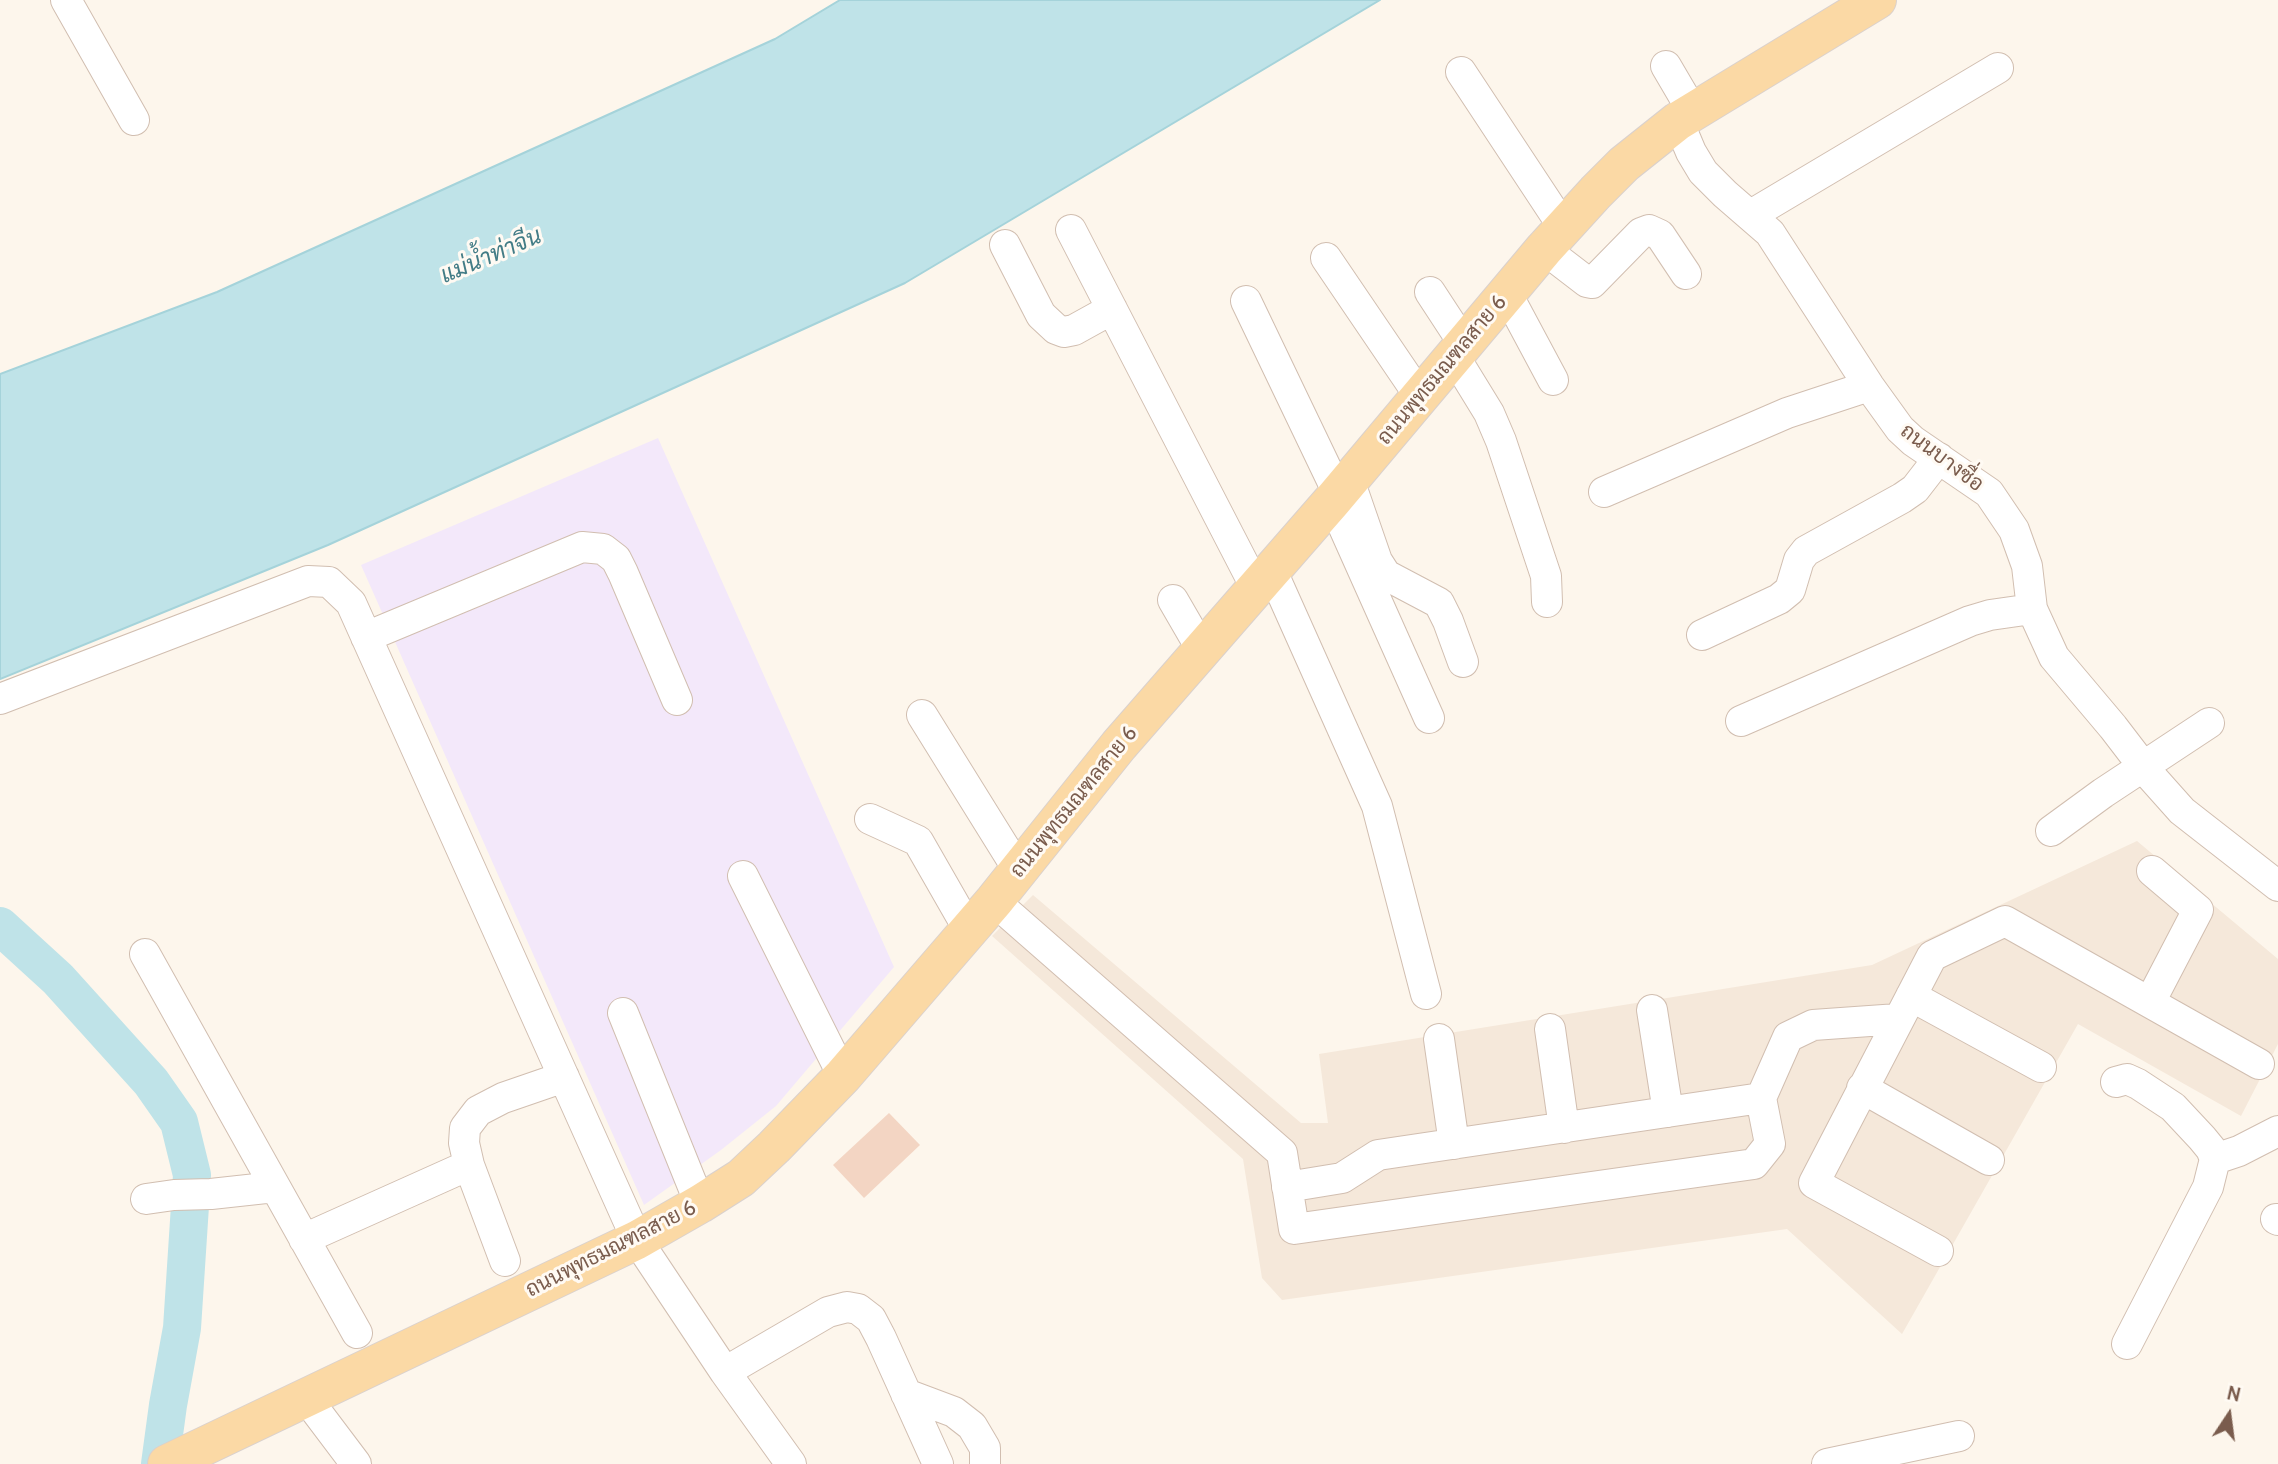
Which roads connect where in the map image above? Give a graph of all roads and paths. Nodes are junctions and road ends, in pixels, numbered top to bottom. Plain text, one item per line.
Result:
1 (66, 0) edge
2 (1877, 0) edge
3 (1666, 65) dead end
4 (1998, 68) dead end
5 (1461, 72) dead end
6 (1686, 116) junction
7 (134, 120) dead end
8 (1751, 215) junction
9 (1071, 230) dead end
10 (1554, 239) junction
11 (1005, 245) dead end
12 (1326, 258) dead end
13 (1686, 274) dead end
14 (1430, 292) dead end
15 (1507, 294) junction
16 (1246, 301) dead end
17 (1112, 309) junction
18 (1459, 350) junction
19 (1553, 380) dead end
20 (1869, 386) junction
21 (1419, 395) junction
22 (1939, 458) junction
23 (1340, 492) junction
24 (1604, 492) dead end
25 (1263, 577) junction
26 (1173, 600) dead end
27 (1547, 602) dead end
28 (2032, 609) junction
29 (1702, 635) dead end
30 (366, 637) junction
31 (1202, 650) junction
32 (1462, 662) dead end
33 (0, 699) edge
34 (677, 700) dead end
35 (922, 715) dead end
36 (1429, 718) dead end
37 (1741, 721) dead end
38 (2209, 723) dead end
39 (2138, 771) junction
40 (870, 819) dead end
41 (2051, 831) dead end
42 (1019, 871) junction
43 (2152, 871) dead end
44 (743, 876) dead end
45 (2278, 886) edge
46 (994, 901) junction
47 (969, 930) junction
48 (145, 954) dead end
49 (1426, 995) dead end
50 (2150, 1002) junction
51 (1904, 1007) junction
52 (1652, 1010) dead end
53 (623, 1013) dead end
54 (1550, 1029) dead end
55 (1439, 1039) dead end
56 (2259, 1063) dead end
57 (2041, 1066) dead end
58 (842, 1076) junction
59 (564, 1077) junction
60 (2116, 1082) dead end
61 (1862, 1088) junction
62 (1761, 1098) junction
63 (1668, 1112) junction
64 (1564, 1128) junction
65 (2275, 1133) edge
66 (1454, 1144) junction
67 (2227, 1155) junction
68 (1989, 1160) dead end
69 (469, 1165) junction
70 (275, 1187) junction
71 (1287, 1187) junction
72 (160, 1197) dead end
73 (700, 1204) junction
74 (304, 1239) junction
75 (637, 1240) junction
76 (1938, 1251) dead end
77 (511, 1276) junction
78 (2127, 1344) dead end
79 (364, 1347) junction
80 (725, 1372) junction
81 (906, 1394) junction
82 (307, 1399) junction
83 (1959, 1436) dead end
84 (176, 1460) edge
85 (356, 1464) edge
86 (791, 1464) edge
87 (938, 1464) edge
88 (985, 1464) edge
89 (1827, 1464) edge

1 - 7 street
2 - 6 main road, ถนนพุทธมณฑลสาย 6
3 - 6 street, ถนนบางซื่อ
4 - 8 street
5 - 10 street
6 - 8 street, ถนนบางซื่อ
6 - 10 main road, ถนนพุทธมณฑลสาย 6
8 - 20 street, ถนนบางซื่อ
9 - 17 street
10 - 13 street
10 - 15 main road, ถนนพุทธมณฑลสาย 6
11 - 17 street
12 - 21 street
14 - 18 street
15 - 18 main road, ถนนพุทธมณฑลสาย 6
15 - 19 street
16 - 23 street
17 - 25 street
18 - 21 main road, ถนนพุทธมณฑลสาย 6
18 - 27 street
20 - 22 street, ถนนบางซื่อ
20 - 24 street
21 - 23 main road, ถนนพุทธมณฑลสาย 6
22 - 28 street, ถนนบางซื่อ
22 - 29 street
23 - 25 main road, ถนนพุทธมณฑลสาย 6
23 - 32 street
23 - 36 street
25 - 31 main road, ถนนพุทธมณฑลสาย 6
25 - 49 street
26 - 31 street
28 - 37 street
28 - 39 street, ถนนบางซื่อ
30 - 33 street
30 - 34 street
30 - 59 street
31 - 42 main road, ถนนพุทธมณฑลสาย 6
35 - 42 street
38 - 39 street
39 - 41 street
39 - 45 street, ถนนบางซื่อ
40 - 47 street
42 - 46 main road, ถนนพุทธมณฑลสาย 6
43 - 50 street
44 - 58 street
46 - 47 main road, ถนนพุทธมณฑลสาย 6
46 - 71 street
47 - 58 main road, ถนนพุทธมณฑลสาย 6
48 - 70 street
50 - 51 street
50 - 56 street
51 - 57 street
51 - 61 street
51 - 62 street
52 - 63 street
53 - 73 street
54 - 64 street
55 - 66 street
58 - 73 main road, ถนนพุทธมณฑลสาย 6
59 - 69 street
59 - 75 street
60 - 67 street
61 - 68 street
61 - 76 street
62 - 63 street
62 - 71 street
63 - 64 street
64 - 66 street
65 - 67 street
66 - 71 street
67 - 78 street
69 - 74 street
69 - 77 street
70 - 72 street
70 - 74 street
73 - 75 main road, ถนนพุทธมณฑลสาย 6
74 - 79 street
75 - 77 main road, ถนนพุทธมณฑลสาย 6
75 - 80 street
77 - 79 main road, ถนนพุทธมณฑลสาย 6
79 - 82 main road, ถนนพุทธมณฑลสาย 6
80 - 81 street
80 - 86 street
81 - 87 street
81 - 88 street
82 - 84 main road, ถนนพุทธมณฑลสาย 6
82 - 85 street
83 - 89 street

